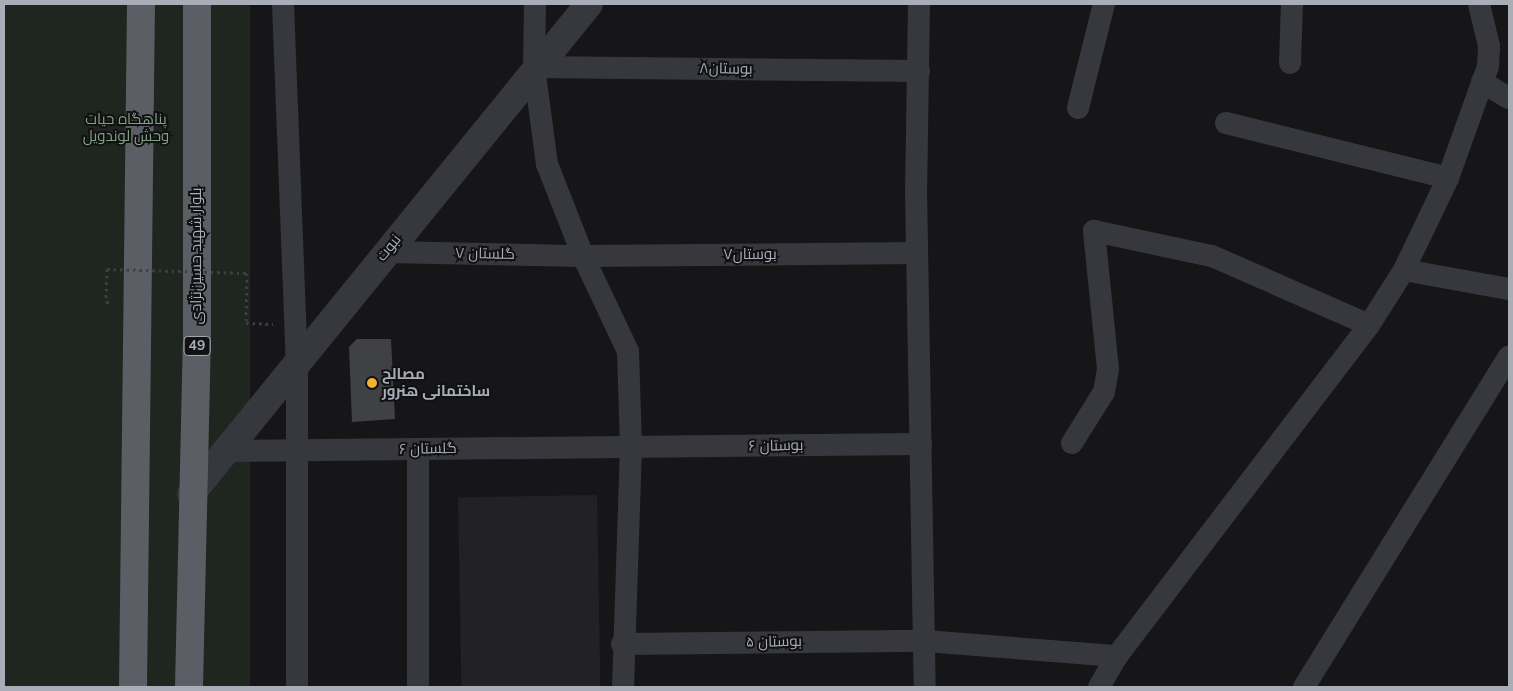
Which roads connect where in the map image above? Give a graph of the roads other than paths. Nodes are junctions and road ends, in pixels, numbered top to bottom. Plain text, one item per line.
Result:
1 (141, 4) edge
2 (197, 4) edge
3 (283, 4) edge
4 (535, 4) edge
5 (589, 4) edge
6 (919, 4) edge
7 (1104, 4) edge
8 (1292, 4) edge
9 (1479, 4) edge
10 (1290, 63) dead end
11 (534, 67) junction
12 (919, 71) junction
13 (1482, 82) junction
14 (1509, 98) edge
15 (1078, 108) dead end
16 (1226, 123) dead end
17 (1448, 178) junction
18 (386, 252) junction
19 (917, 253) junction
20 (583, 256) junction
21 (1404, 270) junction
22 (1509, 289) edge
23 (1369, 325) junction
24 (1509, 356) edge
25 (297, 362) junction
26 (1072, 443) dead end
27 (921, 444) junction
28 (630, 447) junction
29 (418, 449) junction
30 (225, 451) junction
31 (297, 451) junction
32 (191, 494) junction
33 (925, 641) junction
34 (622, 644) junction
35 (1117, 656) junction
36 (133, 687) edge
37 (189, 687) edge
38 (297, 687) edge
39 (418, 687) edge
40 (623, 687) edge
41 (924, 687) edge
42 (1099, 687) edge
43 (1304, 687) edge

1 - 36 highway
2 - 32 highway, بلوار شهید حسین‌نژادی / 49
3 - 25 street
4 - 11 street
5 - 11 street, نبوت
6 - 12 street
7 - 15 street
8 - 10 street
9 - 13 street
11 - 12 street, بوستان۸
11 - 18 street, نبوت
11 - 20 street
12 - 19 street
13 - 14 street
13 - 17 street
16 - 17 street
17 - 21 street
18 - 20 street, گلستان ۷
18 - 25 street, نبوت
19 - 20 street, بوستان۷
19 - 27 street
20 - 28 street
21 - 22 street
21 - 23 street
23 - 26 street
23 - 35 street
24 - 43 street
25 - 30 street, نبوت
25 - 31 street
27 - 28 street, بوستان ۶
27 - 33 street
28 - 29 street, گلستان ۶
28 - 34 street
29 - 31 street, گلستان ۶
29 - 39 street
30 - 31 street, گلستان ۶
30 - 32 street, نبوت
31 - 38 street
32 - 37 highway, بلوار شهید حسین‌نژادی / 49
33 - 34 street, بوستان ۵
33 - 35 street, بوستان ۵
33 - 41 street
34 - 40 street
35 - 42 street

